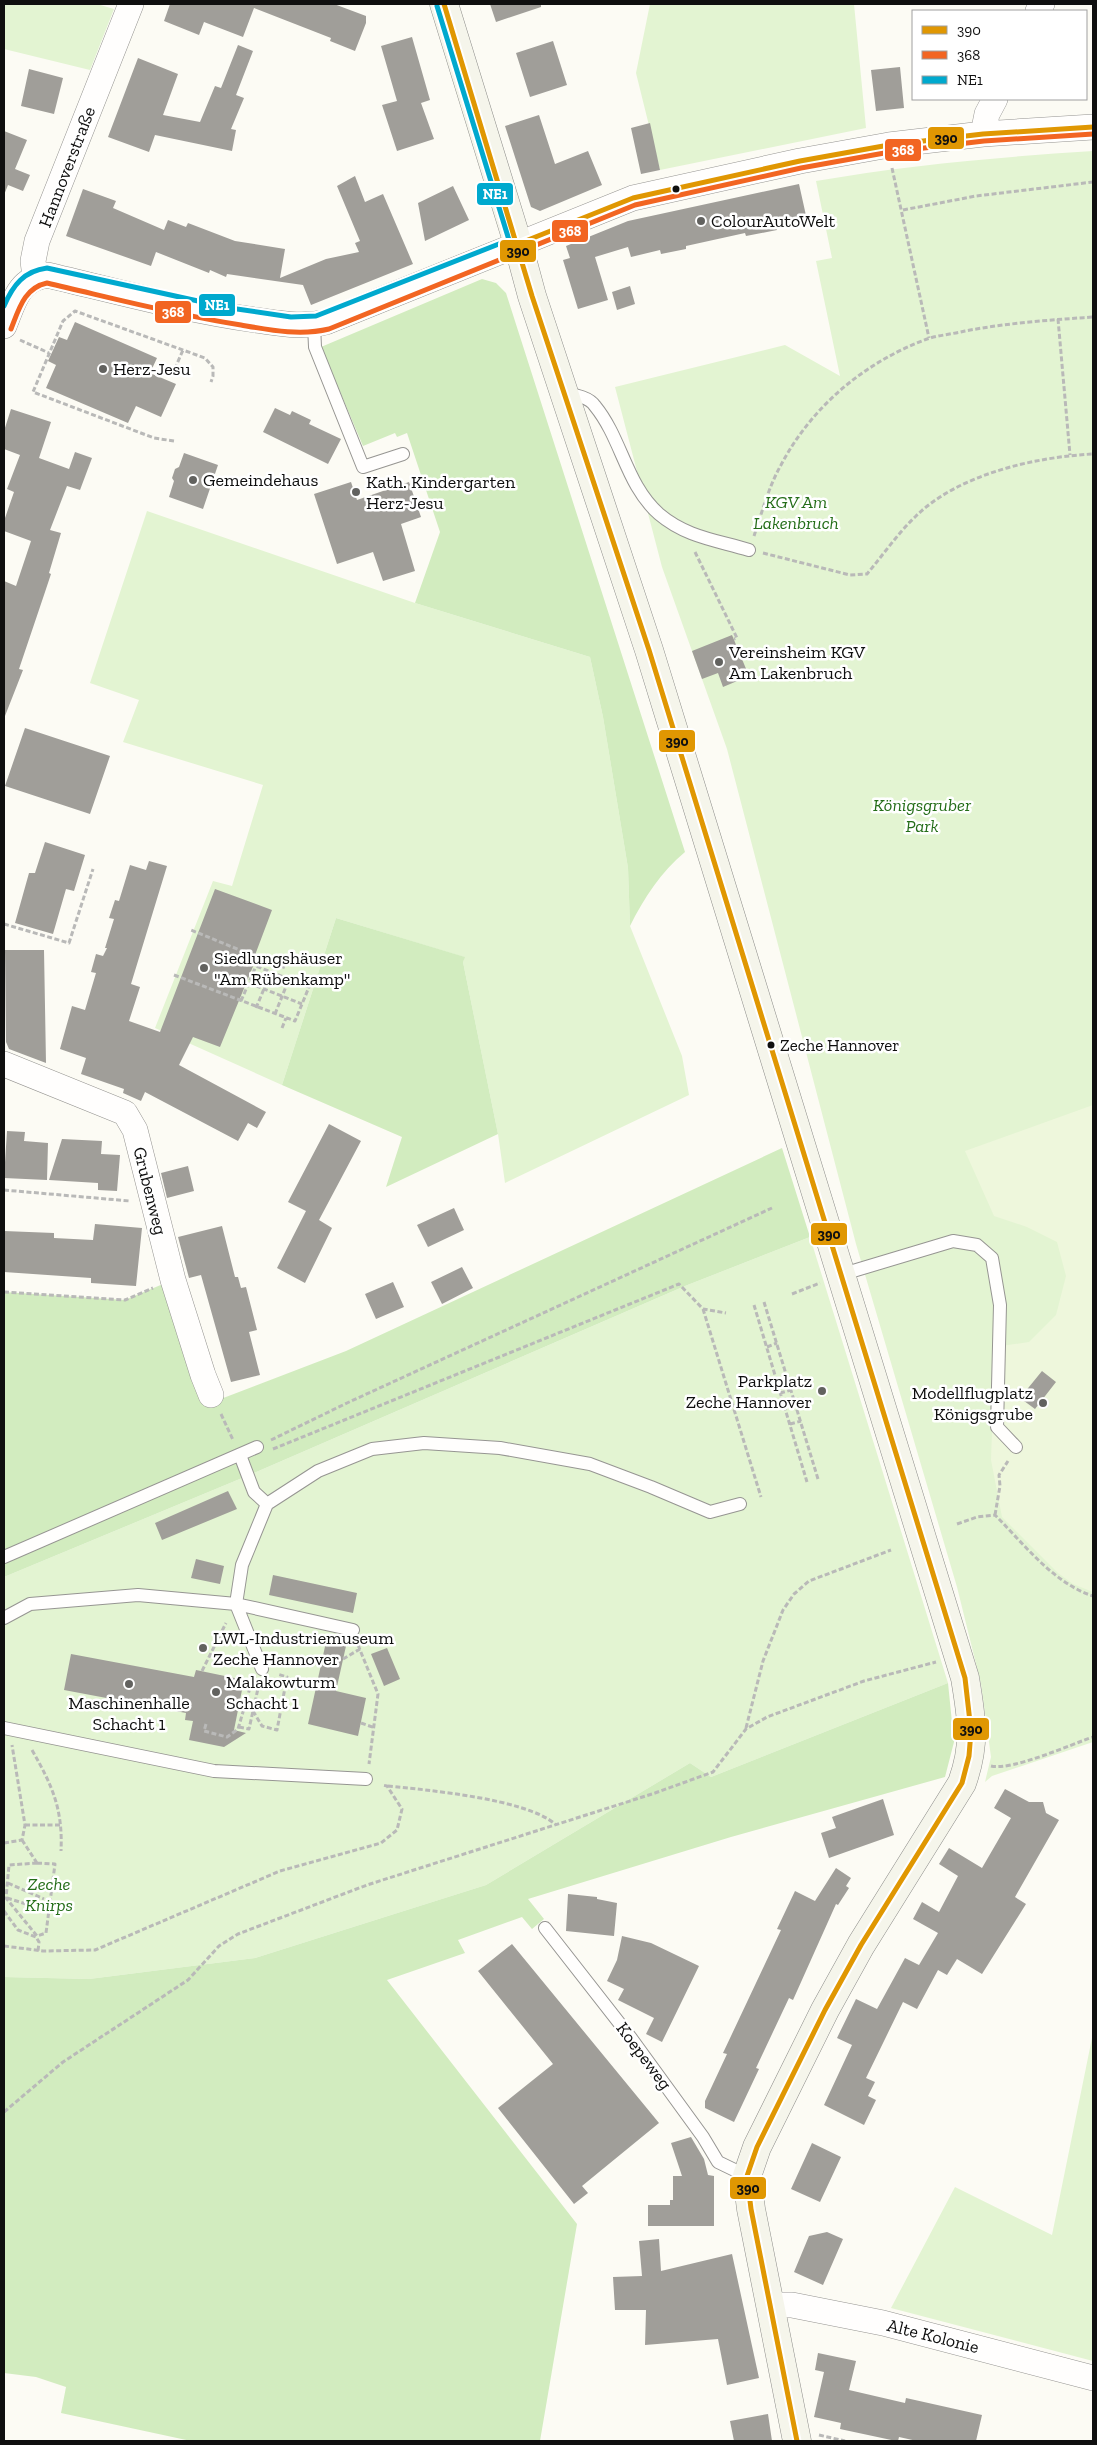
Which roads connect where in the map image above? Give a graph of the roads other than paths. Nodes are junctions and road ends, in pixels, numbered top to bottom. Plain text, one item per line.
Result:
1 (131, 4) edge
2 (444, 4) edge
3 (994, 100) edge
4 (1093, 127) edge
5 (982, 134) junction
6 (518, 244) junction
7 (35, 277) junction
8 (314, 325) junction
9 (11, 333) edge
10 (564, 393) junction
11 (403, 454) dead end
12 (749, 550) road end
13 (4, 1064) edge
14 (842, 1274) junction
15 (212, 1395) road end
16 (257, 1447) road end
17 (1016, 1447) road end
18 (239, 1451) junction
19 (267, 1504) junction
20 (740, 1504) dead end
21 (4, 1557) edge
22 (236, 1604) junction
23 (4, 1618) edge
24 (353, 1630) road end
25 (262, 1669) road end
26 (12, 1730) edge
27 (366, 1779) road end
28 (544, 1928) dead end
29 (747, 2176) junction
30 (770, 2305) junction
31 (1093, 2378) edge
32 (797, 2441) edge

1 - 7 street, Hannoverstraße
2 - 6 street
3 - 5 street
4 - 5 street
5 - 6 street
6 - 8 street
6 - 10 street
7 - 8 street
7 - 9 street
8 - 11 lane
10 - 12 lane
10 - 14 street
13 - 15 street, Grubenweg
14 - 17 lane
14 - 29 street
16 - 18 lane
18 - 19 lane
18 - 21 lane
19 - 20 lane
19 - 22 lane
22 - 23 lane
22 - 24 lane
22 - 25 lane
26 - 27 lane
28 - 29 lane, Koepeweg
29 - 30 street
30 - 31 street, Alte Kolonie
30 - 32 street

